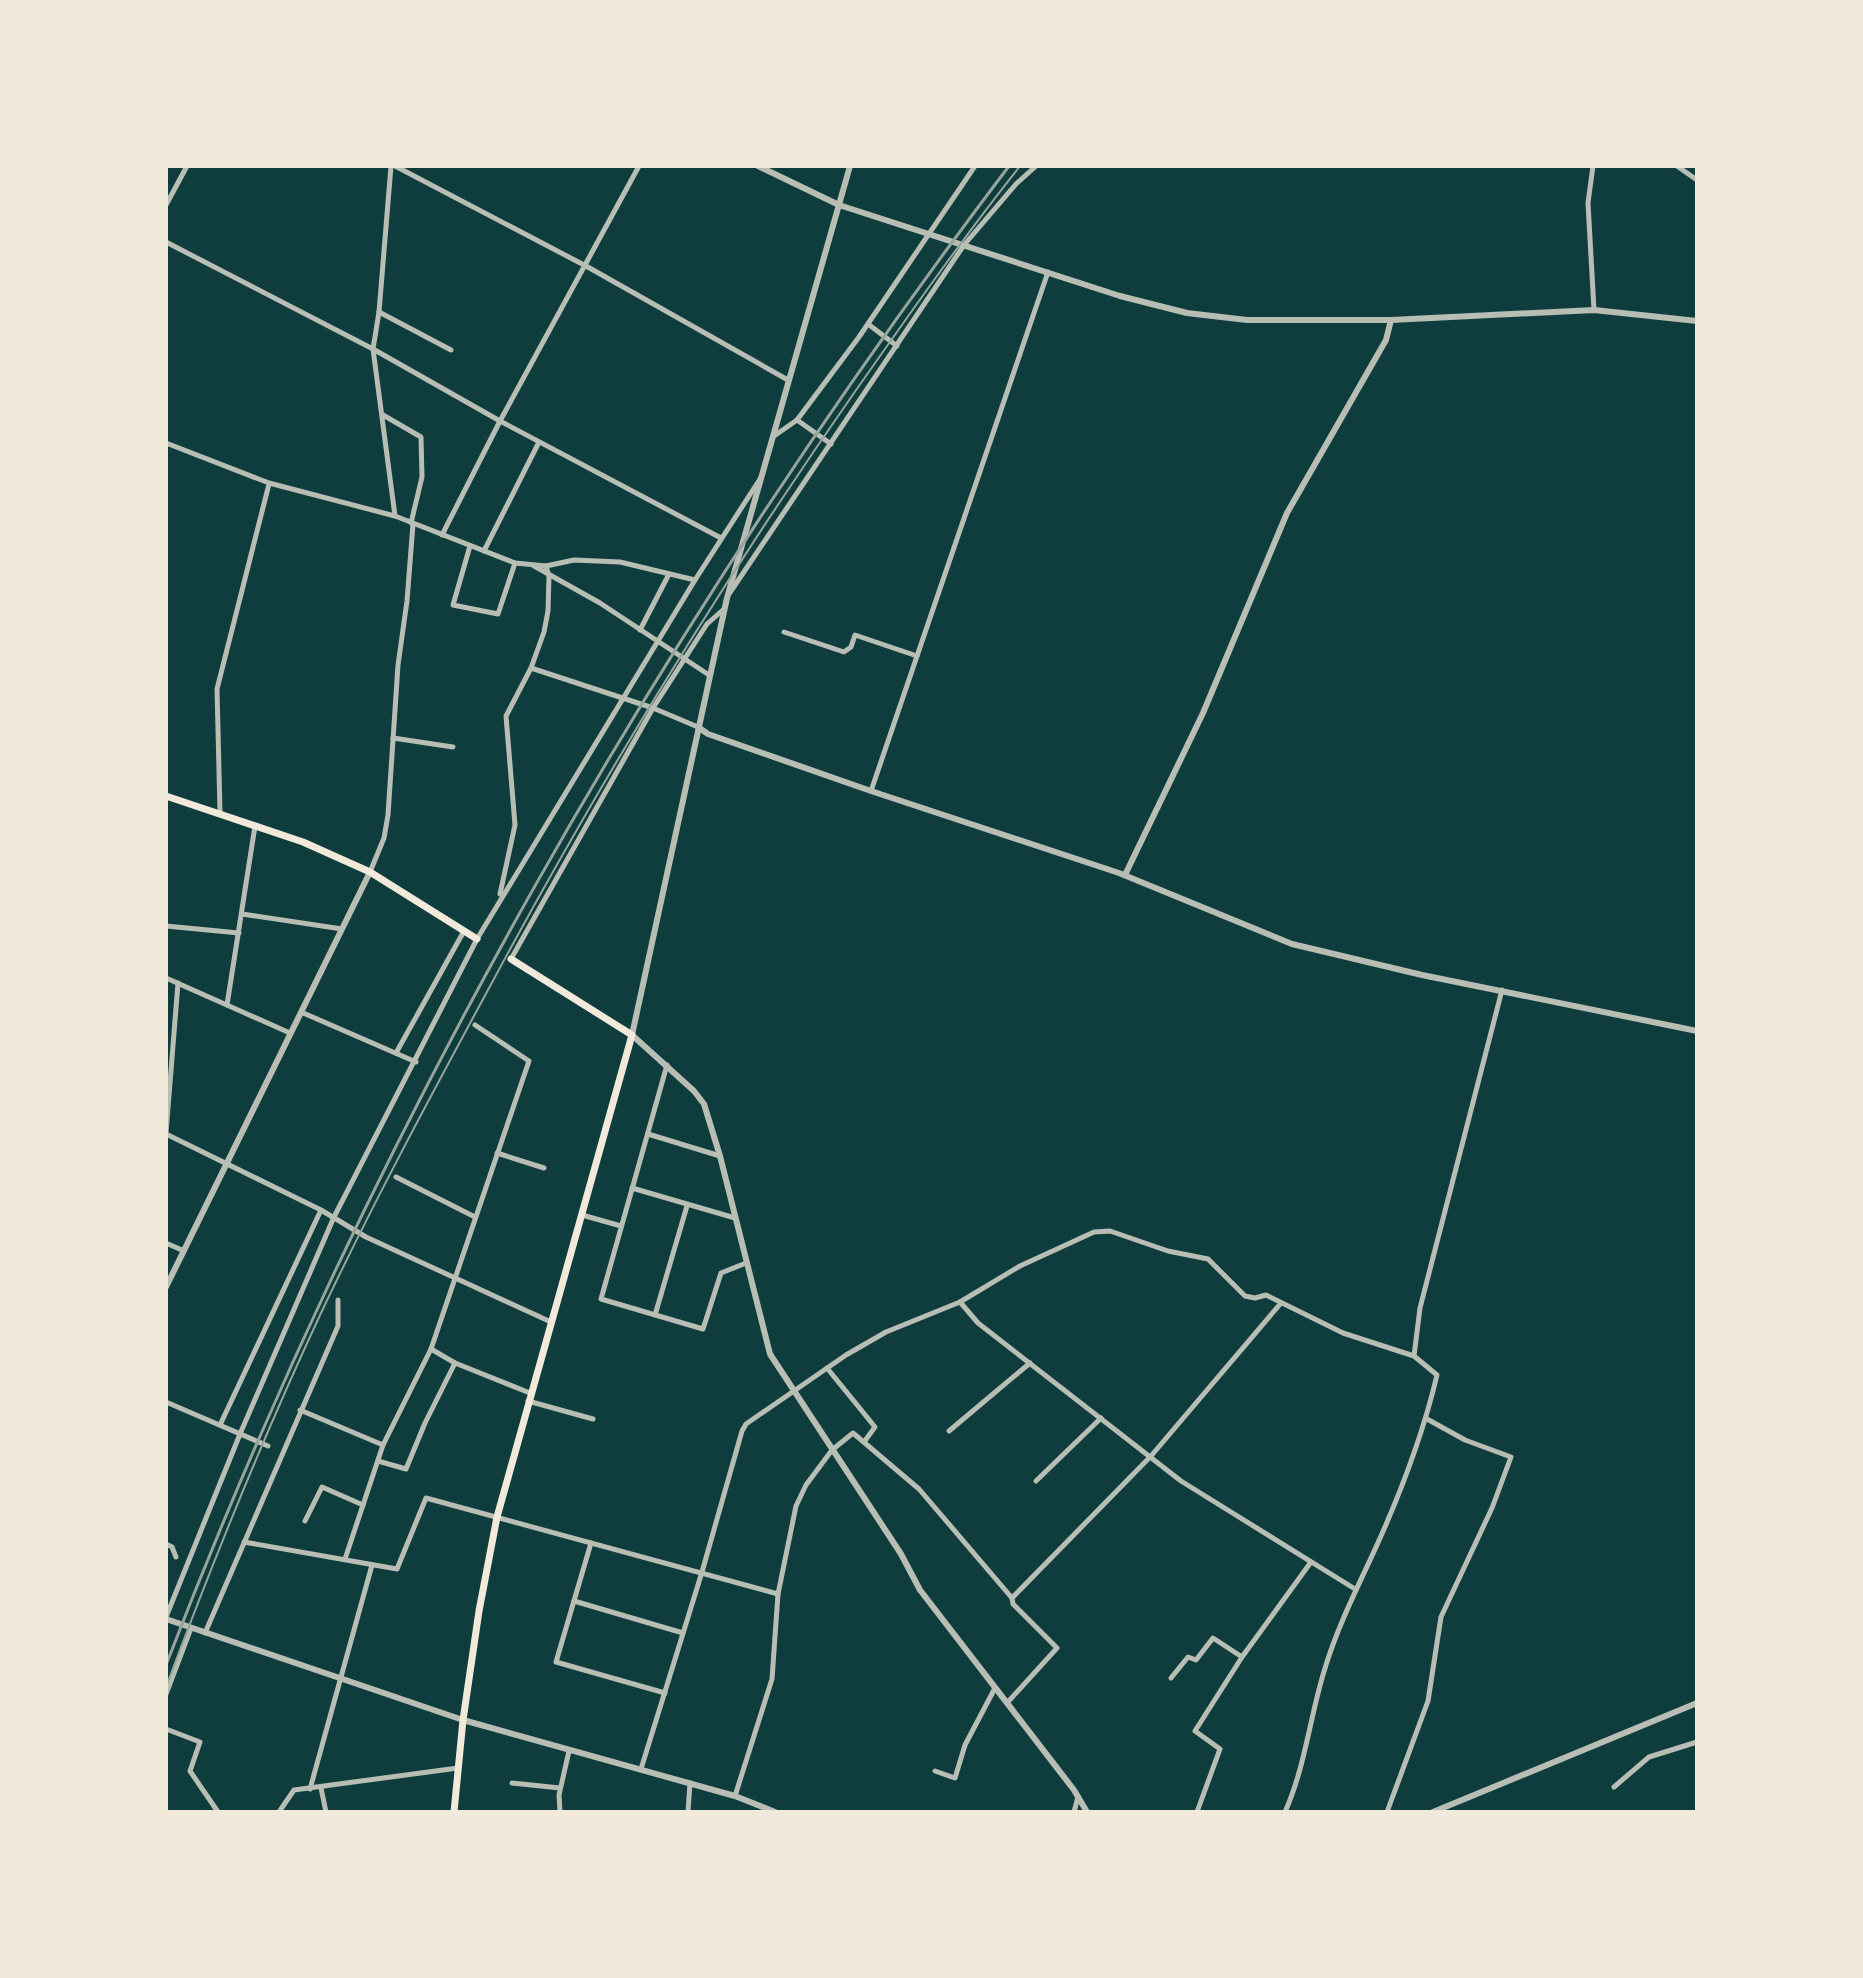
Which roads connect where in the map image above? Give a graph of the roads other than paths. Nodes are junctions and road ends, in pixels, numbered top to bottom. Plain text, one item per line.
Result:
1 (187, 166) edge
2 (393, 166) edge
3 (639, 166) edge
4 (758, 166) edge
5 (850, 166) edge
6 (975, 166) edge
7 (1036, 166) edge
8 (1593, 166) edge
9 (1677, 166) edge
10 (1697, 180) edge
11 (166, 205) edge
12 (839, 205) junction
13 (930, 234) junction
14 (166, 242) edge
15 (964, 245) junction
16 (586, 266) junction
17 (1048, 272) junction
18 (1594, 310) junction
19 (379, 312) junction
20 (1391, 320) junction
21 (1697, 321) edge
22 (868, 324) junction
23 (897, 346) junction
24 (373, 349) junction
25 (451, 350) dead end
26 (788, 380) junction
27 (383, 415) junction
28 (797, 420) junction
29 (500, 421) junction
30 (773, 436) junction
31 (539, 442) junction
32 (166, 443) edge
33 (831, 444) junction
34 (763, 474) junction
35 (269, 483) junction
36 (395, 516) junction
37 (412, 523) junction
38 (442, 535) junction
39 (721, 538) junction
40 (470, 546) junction
41 (484, 551) junction
42 (515, 563) junction
43 (533, 566) junction
44 (546, 566) junction
45 (669, 574) junction
46 (549, 576) junction
47 (695, 580) junction
48 (727, 598) junction
49 (724, 608) junction
50 (640, 630) junction
51 (784, 632) dead end
52 (657, 641) junction
53 (917, 656) junction
54 (684, 659) junction
55 (531, 668) junction
56 (709, 675) junction
57 (622, 698) junction
58 (653, 708) junction
59 (698, 727) junction
60 (393, 738) junction
61 (453, 747) dead end
62 (871, 791) junction
63 (166, 796) edge
64 (220, 812) junction
65 (255, 825) junction
66 (370, 872) junction
67 (1125, 875) junction
68 (498, 901) junction
69 (242, 914) junction
70 (166, 926) edge
71 (342, 929) junction
72 (465, 931) junction
73 (239, 933) junction
74 (477, 939) junction
75 (511, 959) joint
76 (166, 978) edge
77 (178, 983) junction
78 (1502, 990) junction
79 (227, 1005) junction
80 (301, 1012) junction
81 (475, 1025) dead end
82 (1697, 1031) edge
83 (290, 1033) junction
84 (632, 1035) junction
85 (396, 1053) junction
86 (416, 1062) junction
87 (667, 1065) junction
88 (166, 1133) edge
89 (648, 1134) junction
90 (497, 1153) junction
91 (720, 1156) junction
92 (227, 1162) junction
93 (544, 1168) dead end
94 (396, 1177) dead end
95 (632, 1188) junction
96 (687, 1206) junction
97 (321, 1210) junction
98 (582, 1215) junction
99 (334, 1217) junction
100 (475, 1217) junction
101 (735, 1218) junction
102 (621, 1226) junction
103 (166, 1243) edge
104 (184, 1251) junction
105 (746, 1263) junction
106 (456, 1277) junction
107 (166, 1287) edge
108 (338, 1300) dead end
109 (960, 1302) junction
110 (1281, 1303) junction
111 (655, 1315) junction
112 (551, 1322) junction
113 (431, 1349) junction
114 (1414, 1356) junction
115 (455, 1363) junction
116 (1030, 1363) junction
117 (827, 1368) junction
118 (793, 1392) junction
119 (529, 1397) junction
120 (166, 1402) edge
121 (300, 1410) junction
122 (1101, 1418) junction
123 (593, 1419) dead end
124 (1427, 1419) junction
125 (220, 1425) junction
126 (949, 1431) dead end
127 (240, 1434) junction
128 (864, 1442) junction
129 (383, 1445) junction
130 (268, 1446) dead end
131 (832, 1450) junction
132 (1151, 1456) junction
133 (378, 1461) junction
134 (1036, 1481) dead end
135 (363, 1505) junction
136 (497, 1517) junction
137 (305, 1521) dead end
138 (244, 1542) junction
139 (591, 1543) junction
140 (166, 1544) edge
141 (176, 1557) dead end
142 (345, 1559) junction
143 (1311, 1562) junction
144 (372, 1565) junction
145 (702, 1572) junction
146 (1355, 1589) junction
147 (778, 1594) junction
148 (1012, 1598) junction
149 (574, 1601) junction
150 (166, 1618) edge
151 (191, 1628) junction
152 (205, 1633) junction
153 (683, 1633) junction
154 (1242, 1657) junction
155 (1171, 1678) dead end
156 (341, 1679) junction
157 (995, 1688) junction
158 (665, 1693) junction
159 (166, 1694) edge
160 (1007, 1703) junction
161 (1697, 1703) edge
162 (463, 1720) junction
163 (166, 1729) edge
164 (1697, 1742) edge
165 (569, 1751) junction
166 (458, 1768) junction
167 (641, 1769) junction
168 (935, 1771) dead end
169 (512, 1783) dead end
170 (690, 1783) junction
171 (1614, 1787) dead end
172 (321, 1788) junction
173 (560, 1788) junction
174 (310, 1789) junction
175 (735, 1796) junction
176 (1078, 1797) junction
177 (1449, 1809) edge
178 (218, 1812) edge
179 (279, 1812) edge
180 (326, 1812) edge
181 (454, 1812) edge
182 (560, 1812) edge
183 (688, 1812) edge
184 (775, 1812) edge
185 (1074, 1812) edge
186 (1087, 1812) edge
187 (1197, 1812) edge
188 (1285, 1812) edge
189 (1387, 1812) edge
190 (1433, 1812) edge

1 - 11 street
2 - 16 street
2 - 19 street
3 - 16 street
4 - 12 street
5 - 12 street
6 - 13 street
7 - 15 street
8 - 18 street
9 - 10 street
12 - 13 street
12 - 26 street
13 - 15 street
13 - 22 street
14 - 24 street
15 - 17 street
15 - 23 street
16 - 26 street
16 - 29 street
17 - 20 street
17 - 53 street
18 - 20 street
18 - 21 street
19 - 24 street
19 - 25 street
20 - 67 street
22 - 23 street
22 - 28 street
23 - 33 street
24 - 27 street
24 - 29 street
26 - 30 street
27 - 36 street
27 - 37 street
28 - 30 street
28 - 33 street
29 - 31 street
29 - 38 street
30 - 34 street
31 - 39 street
31 - 41 street
32 - 35 street
33 - 48 street
34 - 39 street
34 - 48 street
35 - 36 street
35 - 64 street
36 - 37 street
37 - 38 street
37 - 60 street
38 - 40 street
39 - 47 street
40 - 41 street
40 - 42 street
41 - 42 street
42 - 43 street
43 - 44 street
43 - 46 street
44 - 45 street
44 - 46 street
45 - 47 street
45 - 50 street
46 - 50 street
46 - 55 street
47 - 52 street
48 - 49 street
49 - 54 street
49 - 56 street
50 - 52 street
51 - 53 street
52 - 54 street
52 - 57 street
53 - 62 street
54 - 56 street
54 - 58 street
55 - 57 street
55 - 68 street
56 - 59 street
57 - 58 street
57 - 68 street
58 - 59 street
58 - 75 street
59 - 62 street
59 - 84 street
60 - 61 street
60 - 66 street
62 - 67 street
63 - 64 main road
64 - 65 main road
65 - 66 main road
65 - 69 street
66 - 71 street
66 - 72 main road
67 - 78 street
68 - 74 street
69 - 71 street
69 - 73 street
70 - 73 street
71 - 80 street
72 - 74 main road
72 - 85 street
73 - 79 street
74 - 86 street
75 - 84 main road
76 - 77 street
77 - 79 street
77 - 88 street
78 - 82 street
78 - 114 street
79 - 83 street
80 - 83 street
80 - 85 street
81 - 90 street
83 - 92 street
84 - 87 street
84 - 98 main road
85 - 86 street
86 - 99 street
87 - 89 street
87 - 91 street
88 - 92 street
89 - 91 street
89 - 95 street
90 - 93 street
90 - 100 street
91 - 101 street
92 - 97 street
92 - 104 street
94 - 100 street
95 - 96 street
95 - 102 street
96 - 101 street
96 - 111 street
97 - 99 street
97 - 125 street
98 - 102 street
98 - 112 main road
99 - 106 street
99 - 127 street
100 - 106 street
101 - 105 street
102 - 111 street
103 - 104 street
104 - 107 street
105 - 111 street
105 - 118 street
106 - 112 street
106 - 113 street
108 - 121 street
109 - 110 street
109 - 116 street
109 - 117 street
110 - 114 street
110 - 132 street
112 - 119 main road
113 - 115 street
113 - 129 street
114 - 124 street
115 - 119 street
115 - 133 street
116 - 122 street
116 - 126 street
117 - 118 street
117 - 128 street
118 - 131 street
118 - 145 street
119 - 123 street
119 - 136 main road
120 - 125 street
121 - 129 street
121 - 138 street
122 - 132 street
122 - 134 street
124 - 146 street
124 - 189 street
125 - 127 street
127 - 130 street
127 - 150 street
128 - 131 street
128 - 148 street
129 - 133 street
131 - 147 street
131 - 157 street
132 - 143 street
132 - 148 street
133 - 135 street
135 - 137 street
135 - 142 street
136 - 139 street
136 - 144 street
136 - 162 main road
138 - 142 street
138 - 152 street
139 - 145 street
139 - 149 street
140 - 141 street
142 - 144 street
143 - 146 street
143 - 154 street
144 - 156 street
145 - 147 street
145 - 153 street
146 - 188 street
147 - 175 street
148 - 160 street
149 - 153 street
149 - 158 street
150 - 151 street
151 - 152 street
151 - 159 street
152 - 156 street
153 - 158 street
154 - 155 street
154 - 187 street
156 - 162 street
156 - 174 street
157 - 160 street
157 - 168 street
158 - 167 street
160 - 176 street
161 - 177 street
162 - 165 street
162 - 166 main road
163 - 178 street
164 - 171 street
165 - 167 street
165 - 173 street
166 - 172 street
166 - 181 main road
167 - 170 street
169 - 173 street
170 - 175 street
170 - 183 street
172 - 174 street
172 - 180 street
173 - 182 street
174 - 179 street
175 - 184 street
176 - 185 street
176 - 186 street
177 - 190 street

